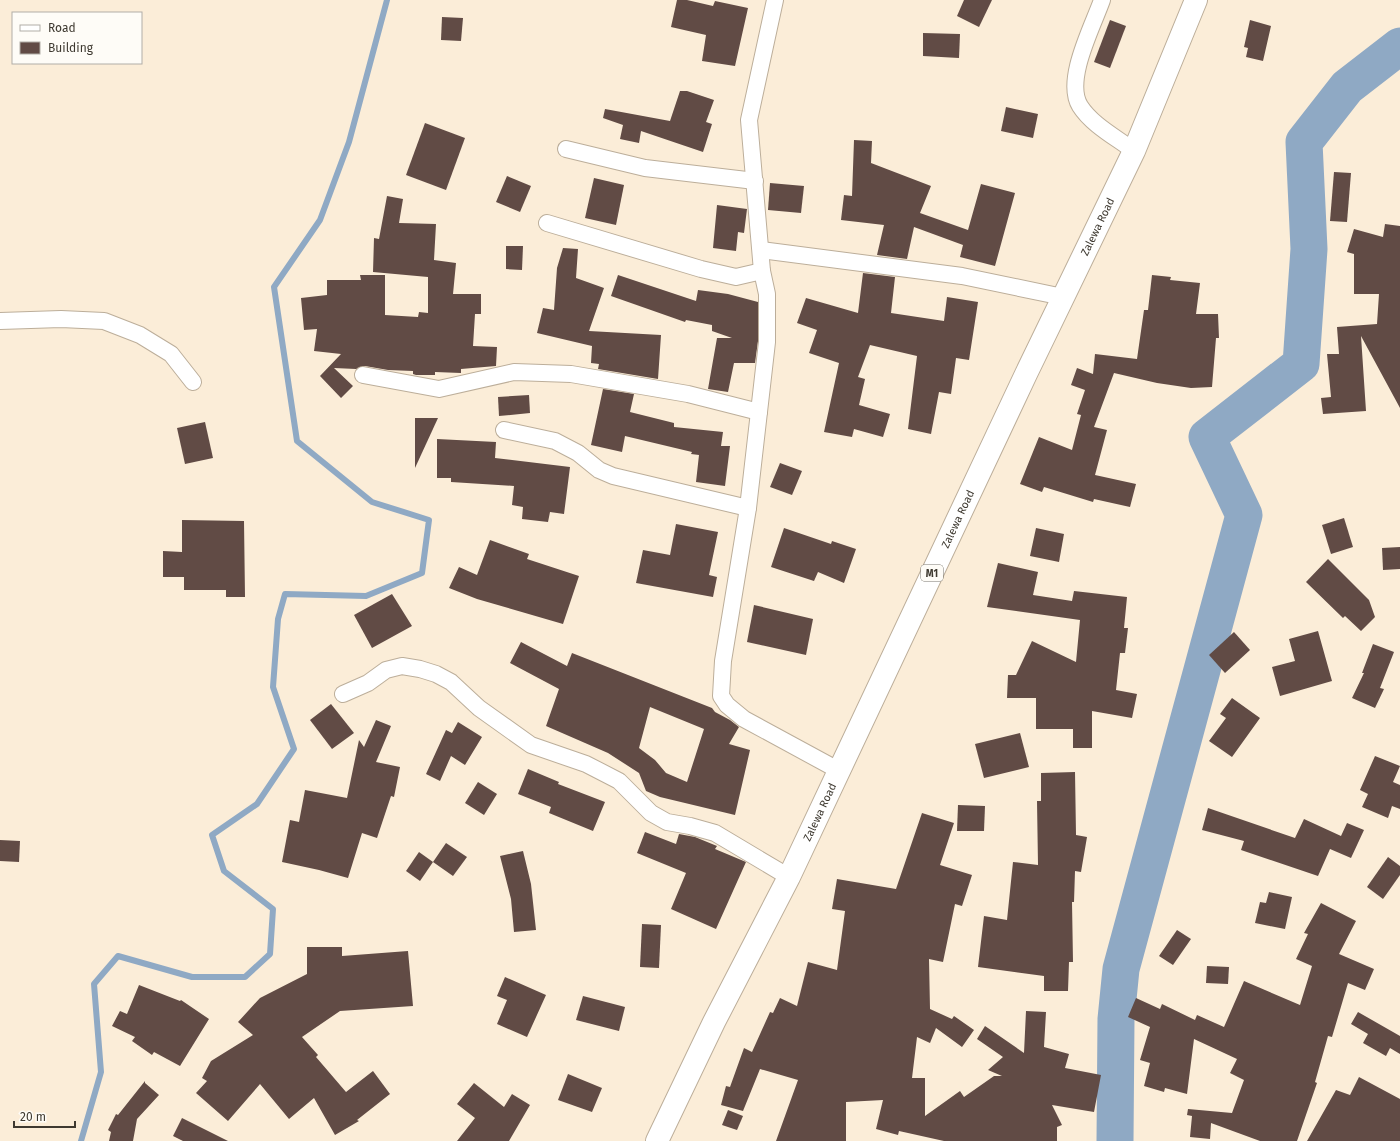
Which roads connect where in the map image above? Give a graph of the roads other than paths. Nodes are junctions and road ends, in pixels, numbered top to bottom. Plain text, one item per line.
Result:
1 (775, 0) edge
2 (1102, 0) edge
3 (1196, 0) edge
4 (566, 149) dead end
5 (1134, 151) junction
6 (755, 181) junction
7 (547, 222) dead end
8 (761, 250) junction
9 (762, 271) junction
10 (1064, 297) junction
11 (0, 321) edge
12 (363, 375) dead end
13 (193, 382) dead end
14 (759, 412) junction
15 (504, 430) dead end
16 (748, 508) junction
17 (343, 694) dead end
18 (838, 770) junction
19 (789, 877) junction
20 (657, 1141) edge

1 - 6 street
2 - 5 street
3 - 5 highway, Zalewa Road / M1
4 - 6 street
5 - 10 highway, Zalewa Road / M1
6 - 8 street
7 - 9 street
8 - 9 street
8 - 10 street
9 - 14 street
10 - 18 highway, Zalewa Road / M1
11 - 13 street
12 - 14 street
14 - 16 street
15 - 16 street
16 - 18 street
17 - 19 street
18 - 19 highway, Zalewa Road / M1
19 - 20 highway, Zalewa Road / M1

